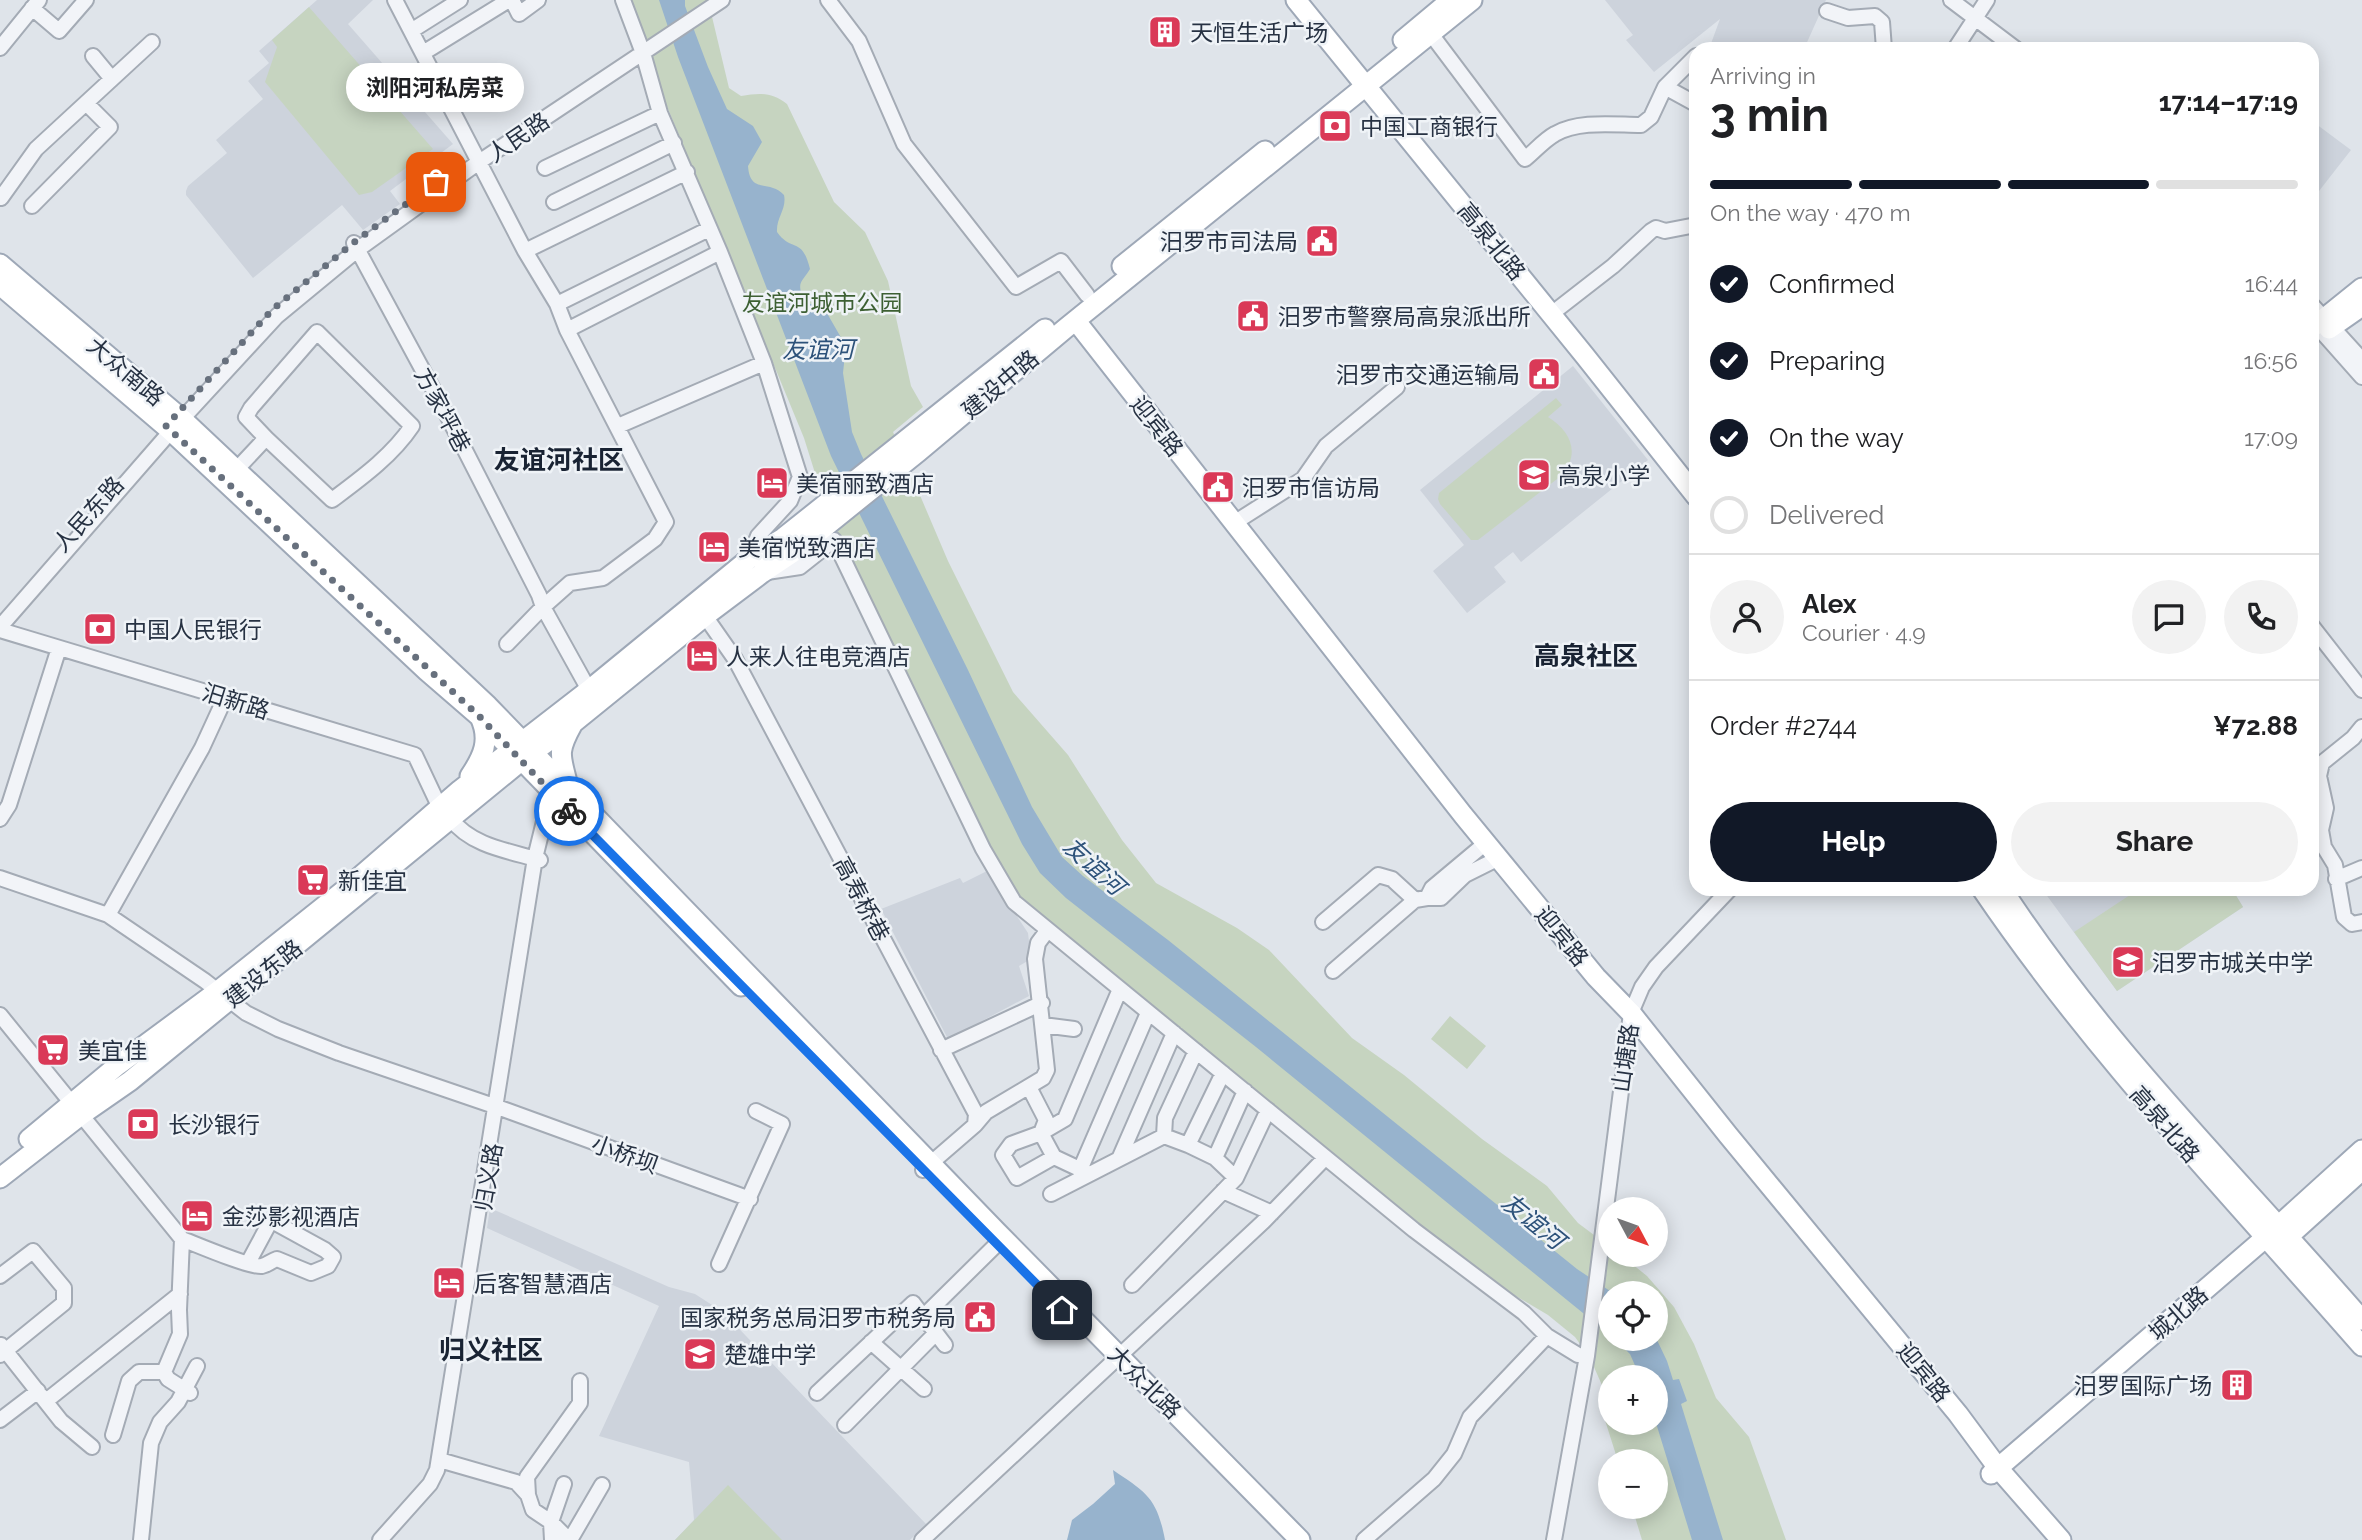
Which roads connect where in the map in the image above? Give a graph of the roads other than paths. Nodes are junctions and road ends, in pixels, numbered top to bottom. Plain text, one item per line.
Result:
1 (86, 0) edge
2 (460, 0) edge
3 (511, 0) edge
4 (538, 0) edge
5 (623, 0) edge
6 (722, 0) edge
7 (828, 0) edge
8 (1296, 0) edge
9 (1310, 0) edge
10 (1451, 0) edge
11 (1472, 0) edge
12 (1943, 0) edge
13 (1951, 0) edge
14 (1987, 0) edge
15 (399, 2) edge
16 (36, 4) edge
17 (705, 6) edge
18 (1828, 12) dead end
19 (1974, 21) junction
20 (411, 31) junction
21 (1431, 34) junction
22 (152, 42) dead end
23 (1883, 42) edge
24 (1960, 42) edge
25 (1997, 42) edge
26 (2006, 42) edge
27 (647, 46) junction
28 (0, 48) edge
29 (423, 53) junction
30 (93, 56) dead end
31 (1689, 63) edge
32 (1366, 77) junction
33 (112, 79) junction
34 (1665, 87) junction
35 (1689, 100) edge
36 (86, 103) junction
37 (660, 113) junction
38 (674, 143) junction
39 (477, 158) junction
40 (545, 168) dead end
41 (687, 172) junction
42 (1, 198) edge
43 (554, 202) dead end
44 (32, 206) dead end
45 (1689, 226) edge
46 (709, 229) junction
47 (355, 246) junction
48 (525, 251) junction
49 (720, 253) junction
50 (0, 264) edge
51 (0, 285) edge
52 (1087, 295) junction
53 (2359, 299) edge
54 (557, 304) junction
55 (1559, 308) junction
56 (1071, 324) junction
57 (2319, 324) edge
58 (2319, 326) edge
59 (2319, 326) edge
60 (567, 330) junction
61 (2362, 360) edge
62 (764, 363) junction
63 (2362, 377) edge
64 (1398, 387) dead end
65 (174, 423) junction
66 (618, 426) junction
67 (266, 438) junction
68 (236, 470) junction
69 (1689, 473) edge
70 (1689, 487) edge
71 (1234, 523) junction
72 (789, 545) junction
73 (756, 566) junction
74 (543, 607) junction
75 (0, 613) edge
76 (705, 616) junction
77 (0, 629) edge
78 (2319, 635) edge
79 (0, 638) edge
80 (507, 644) dead end
81 (58, 652) junction
82 (2362, 690) edge
83 (589, 691) junction
84 (222, 702) junction
85 (484, 711) junction
86 (564, 720) junction
87 (2362, 727) edge
88 (522, 751) junction
89 (2319, 763) edge
90 (2319, 776) edge
91 (460, 790) junction
92 (558, 792) junction
93 (445, 813) junction
94 (0, 819) edge
95 (583, 825) junction
96 (548, 827) junction
97 (1487, 854) junction
98 (537, 859) junction
99 (2362, 868) edge
100 (0, 878) edge
101 (2336, 879) junction
102 (1715, 896) edge
103 (1723, 896) edge
104 (1987, 896) edge
105 (2007, 896) edge
106 (1421, 899) junction
107 (108, 915) junction
108 (1323, 922) dead end
109 (2362, 922) edge
110 (1048, 931) junction
111 (1333, 971) dead end
112 (1120, 989) junction
113 (223, 996) junction
114 (1042, 1003) junction
115 (0, 1005) edge
116 (1149, 1013) junction
117 (0, 1015) edge
118 (1628, 1017) junction
119 (1044, 1025) junction
120 (1074, 1029) dead end
121 (1174, 1033) junction
122 (942, 1050) junction
123 (1196, 1051) junction
124 (1223, 1073) junction
125 (1029, 1087) junction
126 (1245, 1091) junction
127 (80, 1107) junction
128 (497, 1107) junction
129 (1268, 1110) junction
130 (756, 1111) dead end
131 (975, 1125) junction
132 (1041, 1133) junction
133 (1164, 1136) junction
134 (1188, 1144) junction
135 (2362, 1150) edge
136 (1054, 1157) junction
137 (1215, 1158) junction
138 (1325, 1158) junction
139 (1119, 1160) junction
140 (0, 1161) edge
141 (926, 1166) junction
142 (2362, 1170) edge
143 (1085, 1172) junction
144 (0, 1178) edge
145 (1236, 1178) junction
146 (1223, 1191) junction
147 (1051, 1194) dead end
148 (750, 1199) junction
149 (1272, 1213) junction
150 (2276, 1236) junction
151 (182, 1239) junction
152 (997, 1244) junction
153 (248, 1263) junction
154 (719, 1264) dead end
155 (0, 1276) edge
156 (1132, 1285) dead end
157 (180, 1294) junction
158 (924, 1316) junction
159 (2362, 1320) edge
160 (1585, 1335) junction
161 (1546, 1336) junction
162 (871, 1342) junction
163 (2362, 1346) edge
164 (2, 1350) edge
165 (1578, 1355) junction
166 (1116, 1358) junction
167 (197, 1366) dead end
168 (901, 1368) junction
169 (164, 1372) junction
170 (580, 1381) dead end
171 (923, 1389) dead end
172 (188, 1391) junction
173 (817, 1393) dead end
174 (42, 1396) junction
175 (0, 1420) edge
176 (845, 1425) dead end
177 (113, 1436) dead end
178 (92, 1447) dead end
179 (443, 1461) junction
180 (1998, 1475) junction
181 (564, 1484) dead end
182 (602, 1485) dead end
183 (528, 1495) junction
184 (551, 1522) junction
185 (141, 1540) edge
186 (380, 1540) edge
187 (387, 1540) edge
188 (552, 1540) edge
189 (570, 1540) edge
190 (922, 1540) edge
191 (1287, 1540) edge
192 (1300, 1540) edge
193 (1364, 1540) edge
194 (1546, 1540) edge
195 (1554, 1540) edge
196 (2044, 1540) edge
197 (2061, 1540) edge

1 - 16 street
2 - 20 street
3 - 4 street
3 - 29 street
5 - 27 street
6 - 17 street, 人民路
7 - 52 street
8 - 32 main road
9 - 32 main road
10 - 32 main road, 建设中路
11 - 21 main road, 建设中路
12 - 19 street
13 - 19 street
14 - 19 street
15 - 20 street
16 - 28 street
17 - 27 street, 人民路
18 - 23 street
19 - 24 street
19 - 25 street
19 - 26 street
20 - 29 street
21 - 32 main road, 建设中路
21 - 34 street
22 - 33 street
27 - 37 street
27 - 39 street, 人民路
29 - 39 street
30 - 33 street
31 - 34 street
32 - 52 main road, 建设中路
32 - 55 main road, 高泉北路
32 - 56 main road, 建设中路
32 - 70 main road, 高泉北路
33 - 36 street
34 - 35 street
36 - 42 street
36 - 44 street
37 - 38 street
37 - 40 street
38 - 41 street
38 - 43 street
39 - 47 street, 人民路
39 - 48 street
41 - 46 street
41 - 48 street
45 - 55 street
46 - 49 street
46 - 54 street
47 - 65 street, 人民路
47 - 74 street, 方家坪巷
48 - 54 street
49 - 60 street
49 - 62 street
50 - 65 main road, 大众南路
51 - 65 main road, 大众南路
52 - 72 main road, 建设中路
53 - 57 main road
54 - 60 street
55 - 69 main road, 高泉北路
56 - 71 main road, 迎宾路
56 - 72 main road, 建设中路
56 - 97 main road, 迎宾路
58 - 61 street
59 - 63 street
60 - 66 street
62 - 66 street
62 - 73 street
64 - 71 street
65 - 68 main road, 大众南路
65 - 75 street, 人民东路
65 - 77 street, 人民东路
65 - 85 main road, 大众南路
66 - 74 street
67 - 67 street
67 - 68 street
68 - 85 main road, 大众南路
71 - 118 main road, 迎宾路
72 - 73 main road, 建设中路
73 - 76 main road, 建设中路
73 - 83 main road, 建设中路
73 - 110 street
74 - 80 street
74 - 83 street, 方家坪巷
76 - 86 main road, 建设中路
76 - 122 street, 高寿桥巷
77 - 81 street, 汨新路
78 - 82 street
79 - 81 street
81 - 84 street, 汨新路
81 - 94 street
83 - 86 main road, 建设中路
84 - 93 street, 汨新路
84 - 107 street
85 - 86 main road
85 - 88 main road, 大众南路
85 - 91 main road
86 - 88 main road, 建设中路
86 - 92 main road
87 - 89 street
88 - 91 main road, 建设东路
88 - 92 main road, 大众北路
88 - 93 main road, 建设东路
90 - 101 street
91 - 93 main road, 建设东路
92 - 95 main road, 大众北路
92 - 96 street
92 - 98 street
92 - 141 main road, 大众北路
93 - 98 street
93 - 113 main road, 建设东路
95 - 96 main road
95 - 141 main road, 大众北路
96 - 98 street
97 - 106 street
97 - 118 main road, 迎宾路
98 - 128 street
99 - 101 street
100 - 107 street, 小桥坝
101 - 109 street
102 - 118 street, 山塘路
103 - 118 street, 山塘路
104 - 150 main road, 高泉北路
105 - 150 main road, 高泉北路
106 - 108 street
106 - 111 street
107 - 113 street, 小桥坝
110 - 112 street
110 - 114 street
112 - 116 street
112 - 132 street
113 - 127 main road, 建设东路
113 - 128 street, 小桥坝
114 - 119 street
114 - 122 street
115 - 127 street
116 - 121 street
116 - 143 street
117 - 127 street
118 - 160 street, 山塘路
118 - 180 main road, 迎宾路
119 - 120 street
119 - 125 street
121 - 123 street
121 - 139 street
122 - 131 street, 高寿桥巷
123 - 124 street
123 - 133 street
124 - 126 street
124 - 134 street
125 - 131 street
125 - 132 street
126 - 129 street
126 - 137 street
127 - 140 main road, 建设东路
127 - 144 main road, 建设东路
127 - 151 street
128 - 148 street, 小桥坝
128 - 179 street, 归义路
128 - 186 street
129 - 138 street
129 - 145 street
130 - 148 street
131 - 141 street
132 - 136 street
132 - 136 street
133 - 134 street
133 - 139 street
134 - 137 street
135 - 150 main road, 城北路
136 - 143 street
137 - 145 street
138 - 149 street
138 - 161 street
139 - 143 street
141 - 152 main road, 大众北路
141 - 166 main road, 大众北路
142 - 150 main road, 城北路
143 - 147 street
145 - 146 street
146 - 149 street
146 - 156 street
148 - 154 street
149 - 166 street
150 - 159 main road, 高泉北路
150 - 163 main road, 高泉北路
150 - 180 main road, 城北路
151 - 153 street
151 - 157 street
152 - 158 street
152 - 166 main road, 大众北路
153 - 153 street
155 - 164 street
157 - 169 street
157 - 174 street
158 - 162 street
158 - 168 street
160 - 165 street
160 - 195 street
161 - 165 street
161 - 193 street
162 - 168 street
162 - 173 street
164 - 174 street
165 - 194 street
166 - 190 street
166 - 191 main road, 大众北路
166 - 192 main road, 大众北路
167 - 172 street
168 - 171 street
168 - 176 street
169 - 172 street
169 - 177 street
170 - 183 street
172 - 185 street
174 - 175 street
174 - 178 street
179 - 183 street
179 - 187 street, 归义路
180 - 196 main road, 迎宾路
180 - 197 main road, 迎宾路
181 - 184 street
182 - 189 street
183 - 184 street
184 - 188 street
184 - 189 street

